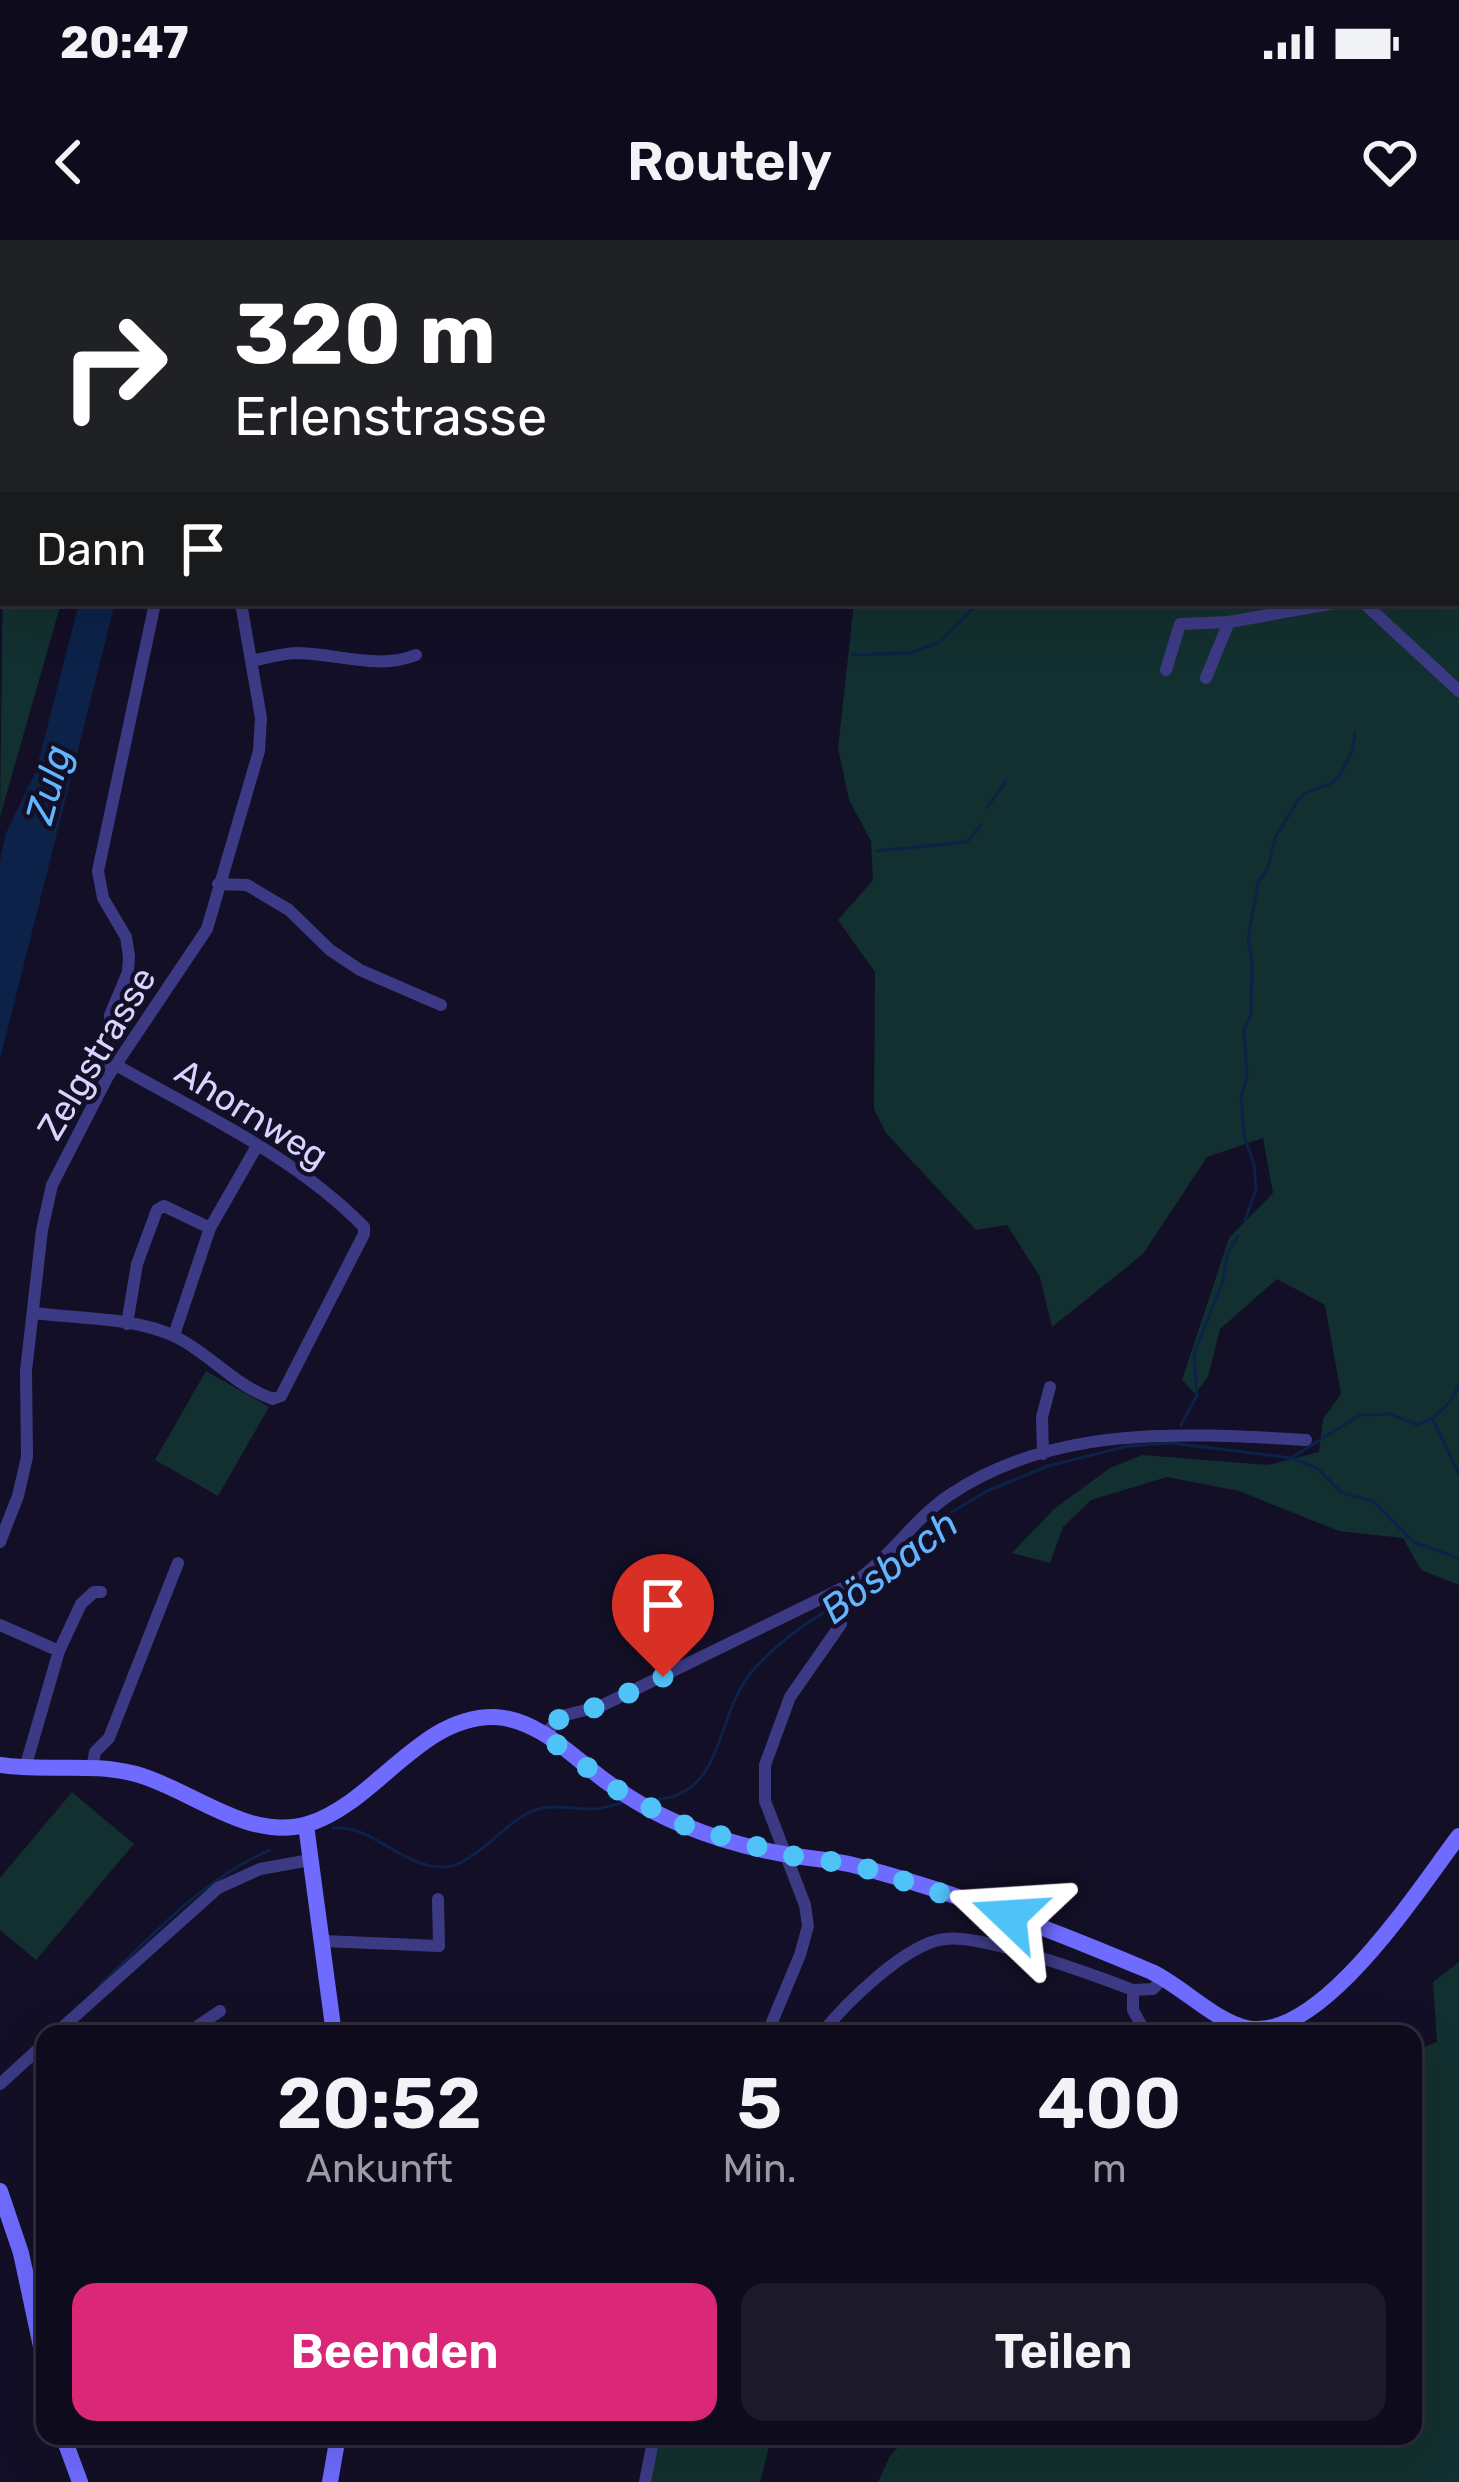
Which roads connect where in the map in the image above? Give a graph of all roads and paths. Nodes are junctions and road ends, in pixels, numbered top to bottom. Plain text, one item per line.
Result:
1 (154, 606) edge
2 (241, 606) edge
3 (1318, 606) edge
4 (1367, 606) edge
5 (1229, 622) junction
6 (416, 655) dead end
7 (250, 662) junction
8 (1166, 670) dead end
9 (1206, 678) dead end
10 (1459, 691) edge
11 (218, 884) junction
12 (441, 1005) dead end
13 (116, 1065) junction
14 (106, 1078) junction
15 (256, 1146) junction
16 (210, 1228) junction
17 (34, 1313) junction
18 (127, 1324) junction
19 (174, 1336) junction
20 (1050, 1387) dead end
21 (1306, 1440) dead end
22 (1043, 1454) junction
23 (0, 1492) edge
24 (18, 1496) junction
25 (0, 1542) edge
26 (178, 1562) dead end
27 (101, 1592) dead end
28 (834, 1604) junction
29 (0, 1625) edge
30 (59, 1652) junction
31 (544, 1735) junction
32 (0, 1765) edge
33 (25, 1768) junction
34 (92, 1768) junction
35 (306, 1825) junction
36 (1459, 1836) edge
37 (786, 1855) junction
38 (310, 1860) junction
39 (438, 1899) dead end
40 (324, 1941) junction
41 (1164, 1978) junction
42 (1133, 1990) junction
43 (220, 2011) dead end
44 (68, 2022) junction
45 (65, 2025) edge
46 (70, 2025) edge
47 (199, 2025) edge
48 (333, 2025) edge
49 (771, 2025) edge
50 (831, 2025) edge
51 (1141, 2025) edge
52 (1236, 2025) edge
53 (1278, 2025) edge
54 (36, 2051) edge
55 (0, 2084) edge
56 (0, 2191) edge
57 (36, 2311) edge
58 (66, 2445) edge
59 (336, 2445) edge
60 (652, 2445) edge
61 (80, 2482) edge
62 (330, 2482) edge
63 (645, 2482) edge

1 - 14 street
2 - 7 street, Zelgstrasse
3 - 5 street
4 - 10 street
5 - 8 street
5 - 9 street
6 - 7 street
7 - 11 street, Zelgstrasse
11 - 12 street
11 - 13 street, Zelgstrasse
13 - 14 street, Zelgstrasse
13 - 15 street, Ahornweg
14 - 17 street, Zelgstrasse
15 - 16 street
15 - 19 street, Ahornweg
16 - 18 street
16 - 19 street
17 - 18 street
17 - 24 street, Zelgstrasse
18 - 19 street
20 - 22 street
21 - 22 street
22 - 28 street
23 - 24 street
24 - 25 street, Zelgstrasse
26 - 34 street
27 - 30 street
28 - 31 street
28 - 37 street
29 - 30 street
30 - 33 street
31 - 35 street
31 - 37 street
32 - 33 street
33 - 34 street
34 - 35 street
35 - 38 street
36 - 53 street
37 - 41 street
37 - 49 street
38 - 40 street
38 - 44 street
39 - 40 street
40 - 48 street
41 - 42 street
41 - 52 street
42 - 50 street
42 - 51 street
43 - 47 street
44 - 45 street
44 - 46 street
54 - 55 street
56 - 57 street
58 - 61 street
59 - 62 street
60 - 63 street

